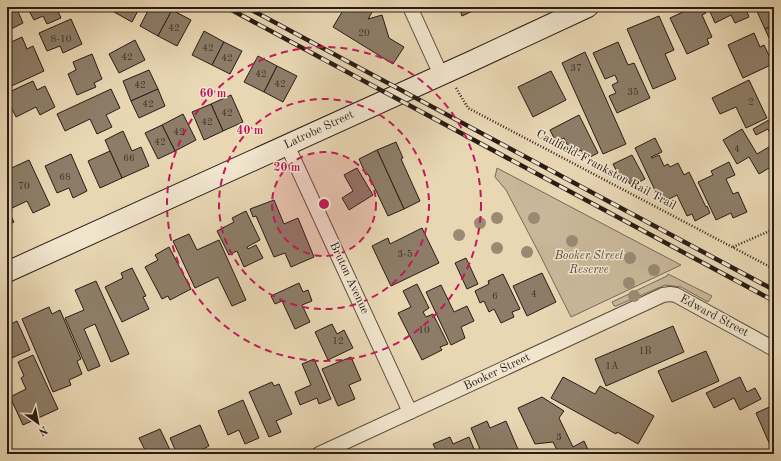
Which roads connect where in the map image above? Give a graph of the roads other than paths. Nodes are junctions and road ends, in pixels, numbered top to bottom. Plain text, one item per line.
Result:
1 (410, 7) edge
2 (588, 7) edge
3 (441, 75) junction
4 (287, 145) junction
5 (7, 272) edge
6 (676, 295) joint
7 (774, 349) edge
8 (410, 412) junction
9 (319, 454) edge

1 - 3 street
2 - 3 street, Latrobe Street
3 - 4 street, Latrobe Street
4 - 5 street, Latrobe Street
4 - 8 street, Bruton Avenue
6 - 7 street, Edward Street
6 - 8 street, Booker Street
8 - 9 street, Booker Street

